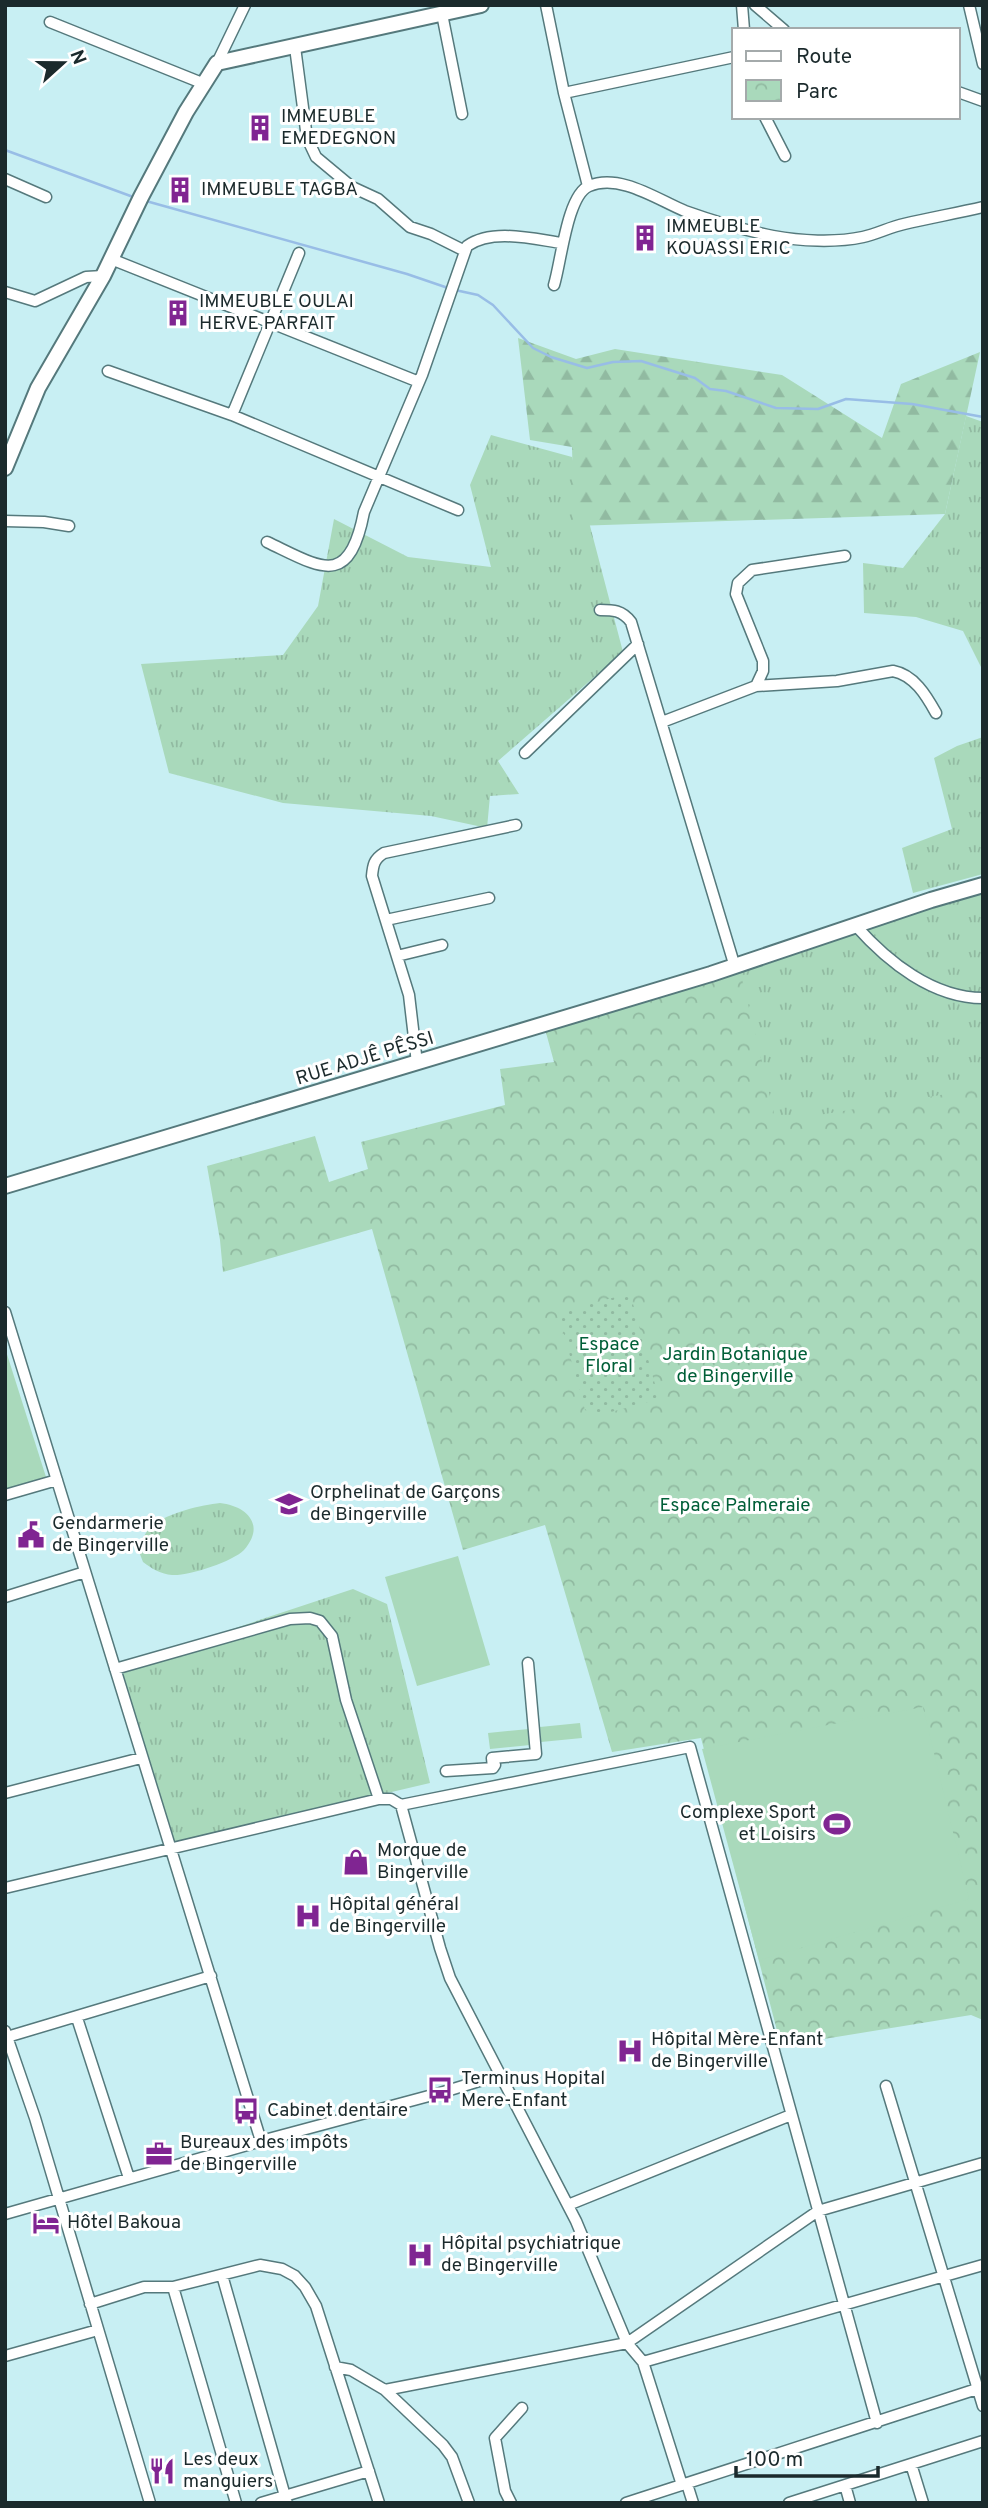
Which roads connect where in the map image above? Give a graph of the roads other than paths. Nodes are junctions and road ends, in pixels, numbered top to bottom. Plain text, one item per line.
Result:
1 (245, 5) edge
2 (481, 5) edge
3 (546, 5) edge
4 (742, 5) edge
5 (755, 5) edge
6 (969, 5) edge
7 (442, 14) junction
8 (50, 22) dead end
9 (744, 28) edge
10 (782, 28) edge
11 (296, 47) junction
12 (732, 57) edge
13 (217, 63) junction
14 (983, 64) edge
15 (202, 83) junction
16 (564, 93) junction
17 (960, 93) edge
18 (983, 102) edge
19 (461, 114) dead end
20 (766, 119) edge
21 (785, 156) dead end
22 (5, 179) edge
23 (588, 186) junction
24 (46, 197) dead end
25 (983, 207) edge
26 (562, 243) junction
27 (465, 251) junction
28 (299, 253) dead end
29 (111, 259) junction
30 (103, 276) junction
31 (554, 285) dead end
32 (5, 292) edge
33 (270, 322) junction
34 (108, 371) dead end
35 (419, 383) junction
36 (232, 415) junction
37 (5, 468) edge
38 (379, 477) junction
39 (458, 510) dead end
40 (5, 522) edge
41 (69, 526) dead end
42 (267, 542) dead end
43 (845, 556) dead end
44 (600, 610) dead end
45 (638, 644) junction
46 (756, 686) junction
47 (936, 713) dead end
48 (662, 722) junction
49 (525, 753) dead end
50 (516, 825) dead end
51 (983, 885) edge
52 (489, 898) dead end
53 (386, 920) junction
54 (856, 926) junction
55 (442, 945) dead end
56 (397, 956) junction
57 (735, 967) junction
58 (983, 998) edge
59 (417, 1063) junction
60 (5, 1186) edge
61 (5, 1312) edge
62 (57, 1480) junction
63 (5, 1495) edge
64 (85, 1572) junction
65 (5, 1597) edge
66 (528, 1663) dead end
67 (115, 1669) junction
68 (141, 1758) junction
69 (446, 1771) dead end
70 (5, 1793) edge
71 (379, 1798) junction
72 (401, 1805) junction
73 (172, 1848) junction
74 (5, 1888) edge
75 (211, 1976) junction
76 (77, 2018) junction
77 (6, 2034) edge
78 (499, 2075) junction
79 (886, 2086) dead end
80 (791, 2115) junction
81 (261, 2141) junction
82 (983, 2162) edge
83 (129, 2178) junction
84 (914, 2182) junction
85 (58, 2198) junction
86 (568, 2206) junction
87 (818, 2211) junction
88 (5, 2214) edge
89 (983, 2265) edge
90 (222, 2275) junction
91 (943, 2276) junction
92 (173, 2287) junction
93 (90, 2304) junction
94 (844, 2304) junction
95 (98, 2330) junction
96 (626, 2343) junction
97 (5, 2356) edge
98 (643, 2362) junction
99 (335, 2367) junction
100 (980, 2388) edge
101 (385, 2390) junction
102 (983, 2406) edge
103 (522, 2408) dead end
104 (877, 2423) junction
105 (983, 2441) edge
106 (911, 2463) junction
107 (369, 2471) junction
108 (685, 2484) junction
109 (845, 2485) junction
110 (286, 2499) edge
111 (150, 2503) edge
112 (236, 2503) edge
113 (261, 2503) edge
114 (379, 2503) edge
115 (469, 2503) edge
116 (511, 2503) edge
117 (626, 2503) edge
118 (693, 2503) edge
119 (789, 2503) edge
120 (850, 2503) edge
121 (923, 2503) edge

1 - 13 street
2 - 7 street
3 - 16 street
4 - 9 street
5 - 10 street
6 - 14 street
7 - 11 street
7 - 19 street
8 - 15 street
11 - 13 street
11 - 27 street
12 - 16 street
13 - 15 street
15 - 29 street
16 - 23 street
17 - 18 street
20 - 21 street
22 - 24 street
23 - 25 street
23 - 26 street
26 - 27 street
26 - 31 street
27 - 35 street
28 - 33 street
29 - 30 street
29 - 33 street
30 - 32 street
30 - 37 street
33 - 35 street
33 - 36 street
34 - 36 street
35 - 38 street
36 - 38 street
38 - 39 street
38 - 42 street
40 - 41 street
43 - 46 street
44 - 45 street
45 - 48 street
45 - 49 street
46 - 47 street
46 - 48 street
48 - 57 street
50 - 53 street
51 - 54 street, RUE ADJÊ PÊSSI
52 - 53 street
53 - 56 street
54 - 57 street, RUE ADJÊ PÊSSI
54 - 58 street
55 - 56 street
56 - 59 street
57 - 59 street, RUE ADJÊ PÊSSI
59 - 60 street, RUE ADJÊ PÊSSI
61 - 62 street
62 - 63 street
62 - 64 street
64 - 65 street
64 - 67 street
66 - 69 street
67 - 68 street
67 - 71 street
68 - 70 street
68 - 73 street
71 - 72 street
71 - 73 street
72 - 78 street
72 - 80 street
73 - 74 street
73 - 75 street
75 - 76 street
75 - 81 street
76 - 77 street
76 - 83 street
77 - 85 street
78 - 81 street
78 - 86 street
79 - 84 street
80 - 86 street
80 - 87 street
81 - 83 street
82 - 84 street
83 - 85 street
84 - 87 street
84 - 91 street
85 - 88 street
85 - 93 street
86 - 96 street
87 - 94 street
87 - 96 street
89 - 91 street
90 - 92 street
90 - 99 street
90 - 110 street
91 - 94 street
91 - 100 street
92 - 93 street
92 - 112 street
93 - 95 street
94 - 98 street
94 - 104 street
95 - 97 street
95 - 111 street
96 - 98 street
96 - 101 street
98 - 108 street
99 - 101 street
99 - 107 street
100 - 102 street
100 - 104 street
101 - 115 street
103 - 116 street
104 - 108 street
105 - 106 street
106 - 109 street
106 - 121 street
107 - 110 street
107 - 114 street
108 - 117 street
108 - 118 street
109 - 119 street
109 - 120 street
110 - 113 street

